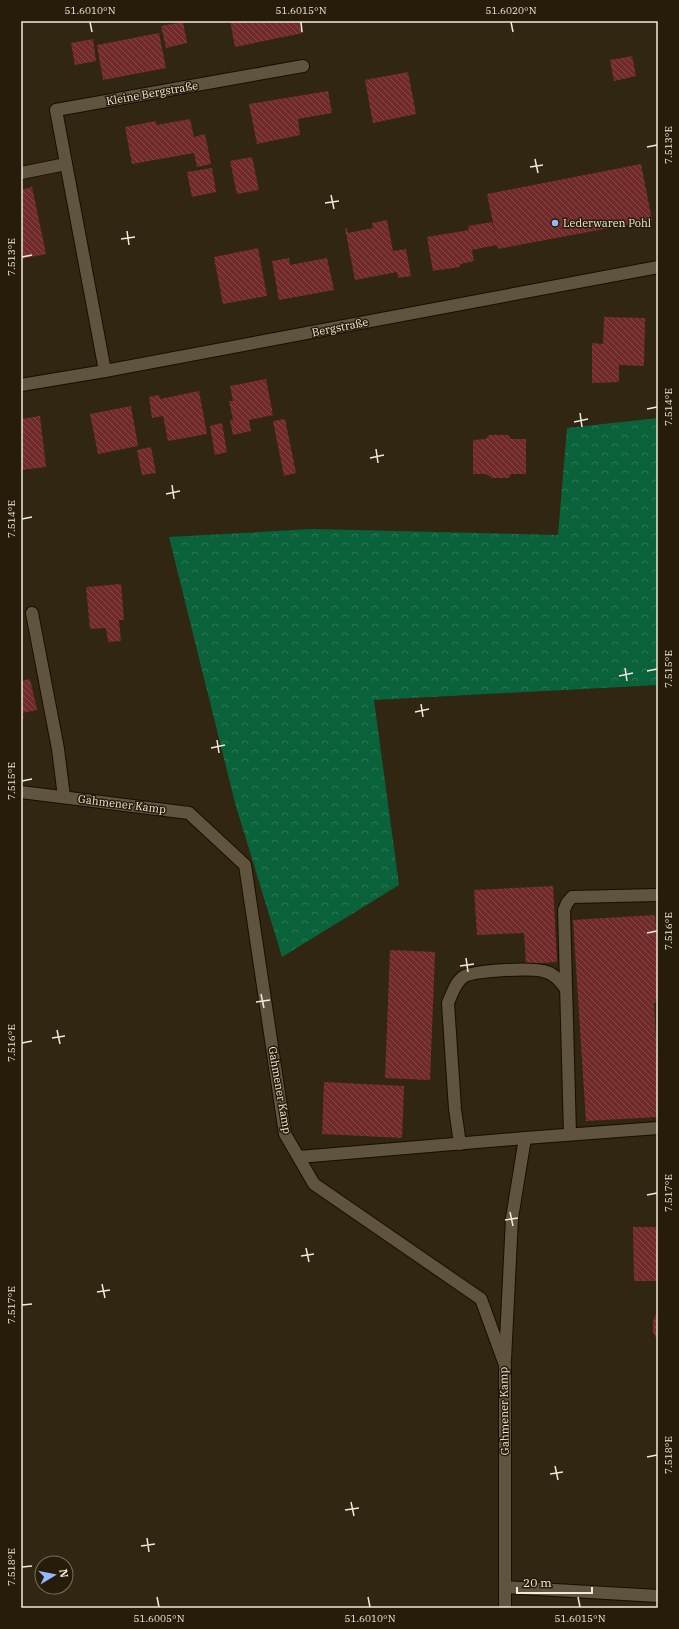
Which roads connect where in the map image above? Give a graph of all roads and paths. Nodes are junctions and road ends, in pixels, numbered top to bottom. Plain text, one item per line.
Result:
1 (303, 66) dead end
2 (66, 164) junction
3 (21, 173) edge
4 (658, 267) edge
5 (105, 371) junction
6 (21, 385) edge
7 (32, 613) dead end
8 (21, 792) edge
9 (64, 797) junction
10 (658, 895) edge
11 (566, 989) junction
12 (658, 1128) edge
13 (570, 1134) junction
14 (525, 1138) junction
15 (460, 1144) junction
16 (299, 1157) junction
17 (505, 1365) junction
18 (505, 1586) junction
19 (658, 1596) edge
20 (505, 1608) edge

1 - 2 street, Kleine Bergstraße
2 - 3 street
2 - 5 street, Kleine Bergstraße
4 - 5 street, Bergstraße
5 - 6 street, Bergstraße
7 - 9 street
8 - 9 street, Gahmener Kamp
9 - 16 street, Gahmener Kamp
10 - 11 street
11 - 13 street
11 - 15 street
12 - 13 street
13 - 14 street
14 - 15 street
14 - 17 street
15 - 16 street
16 - 17 street, Gahmener Kamp
17 - 18 street, Gahmener Kamp
18 - 19 street
18 - 20 street, Gahmener Kamp

